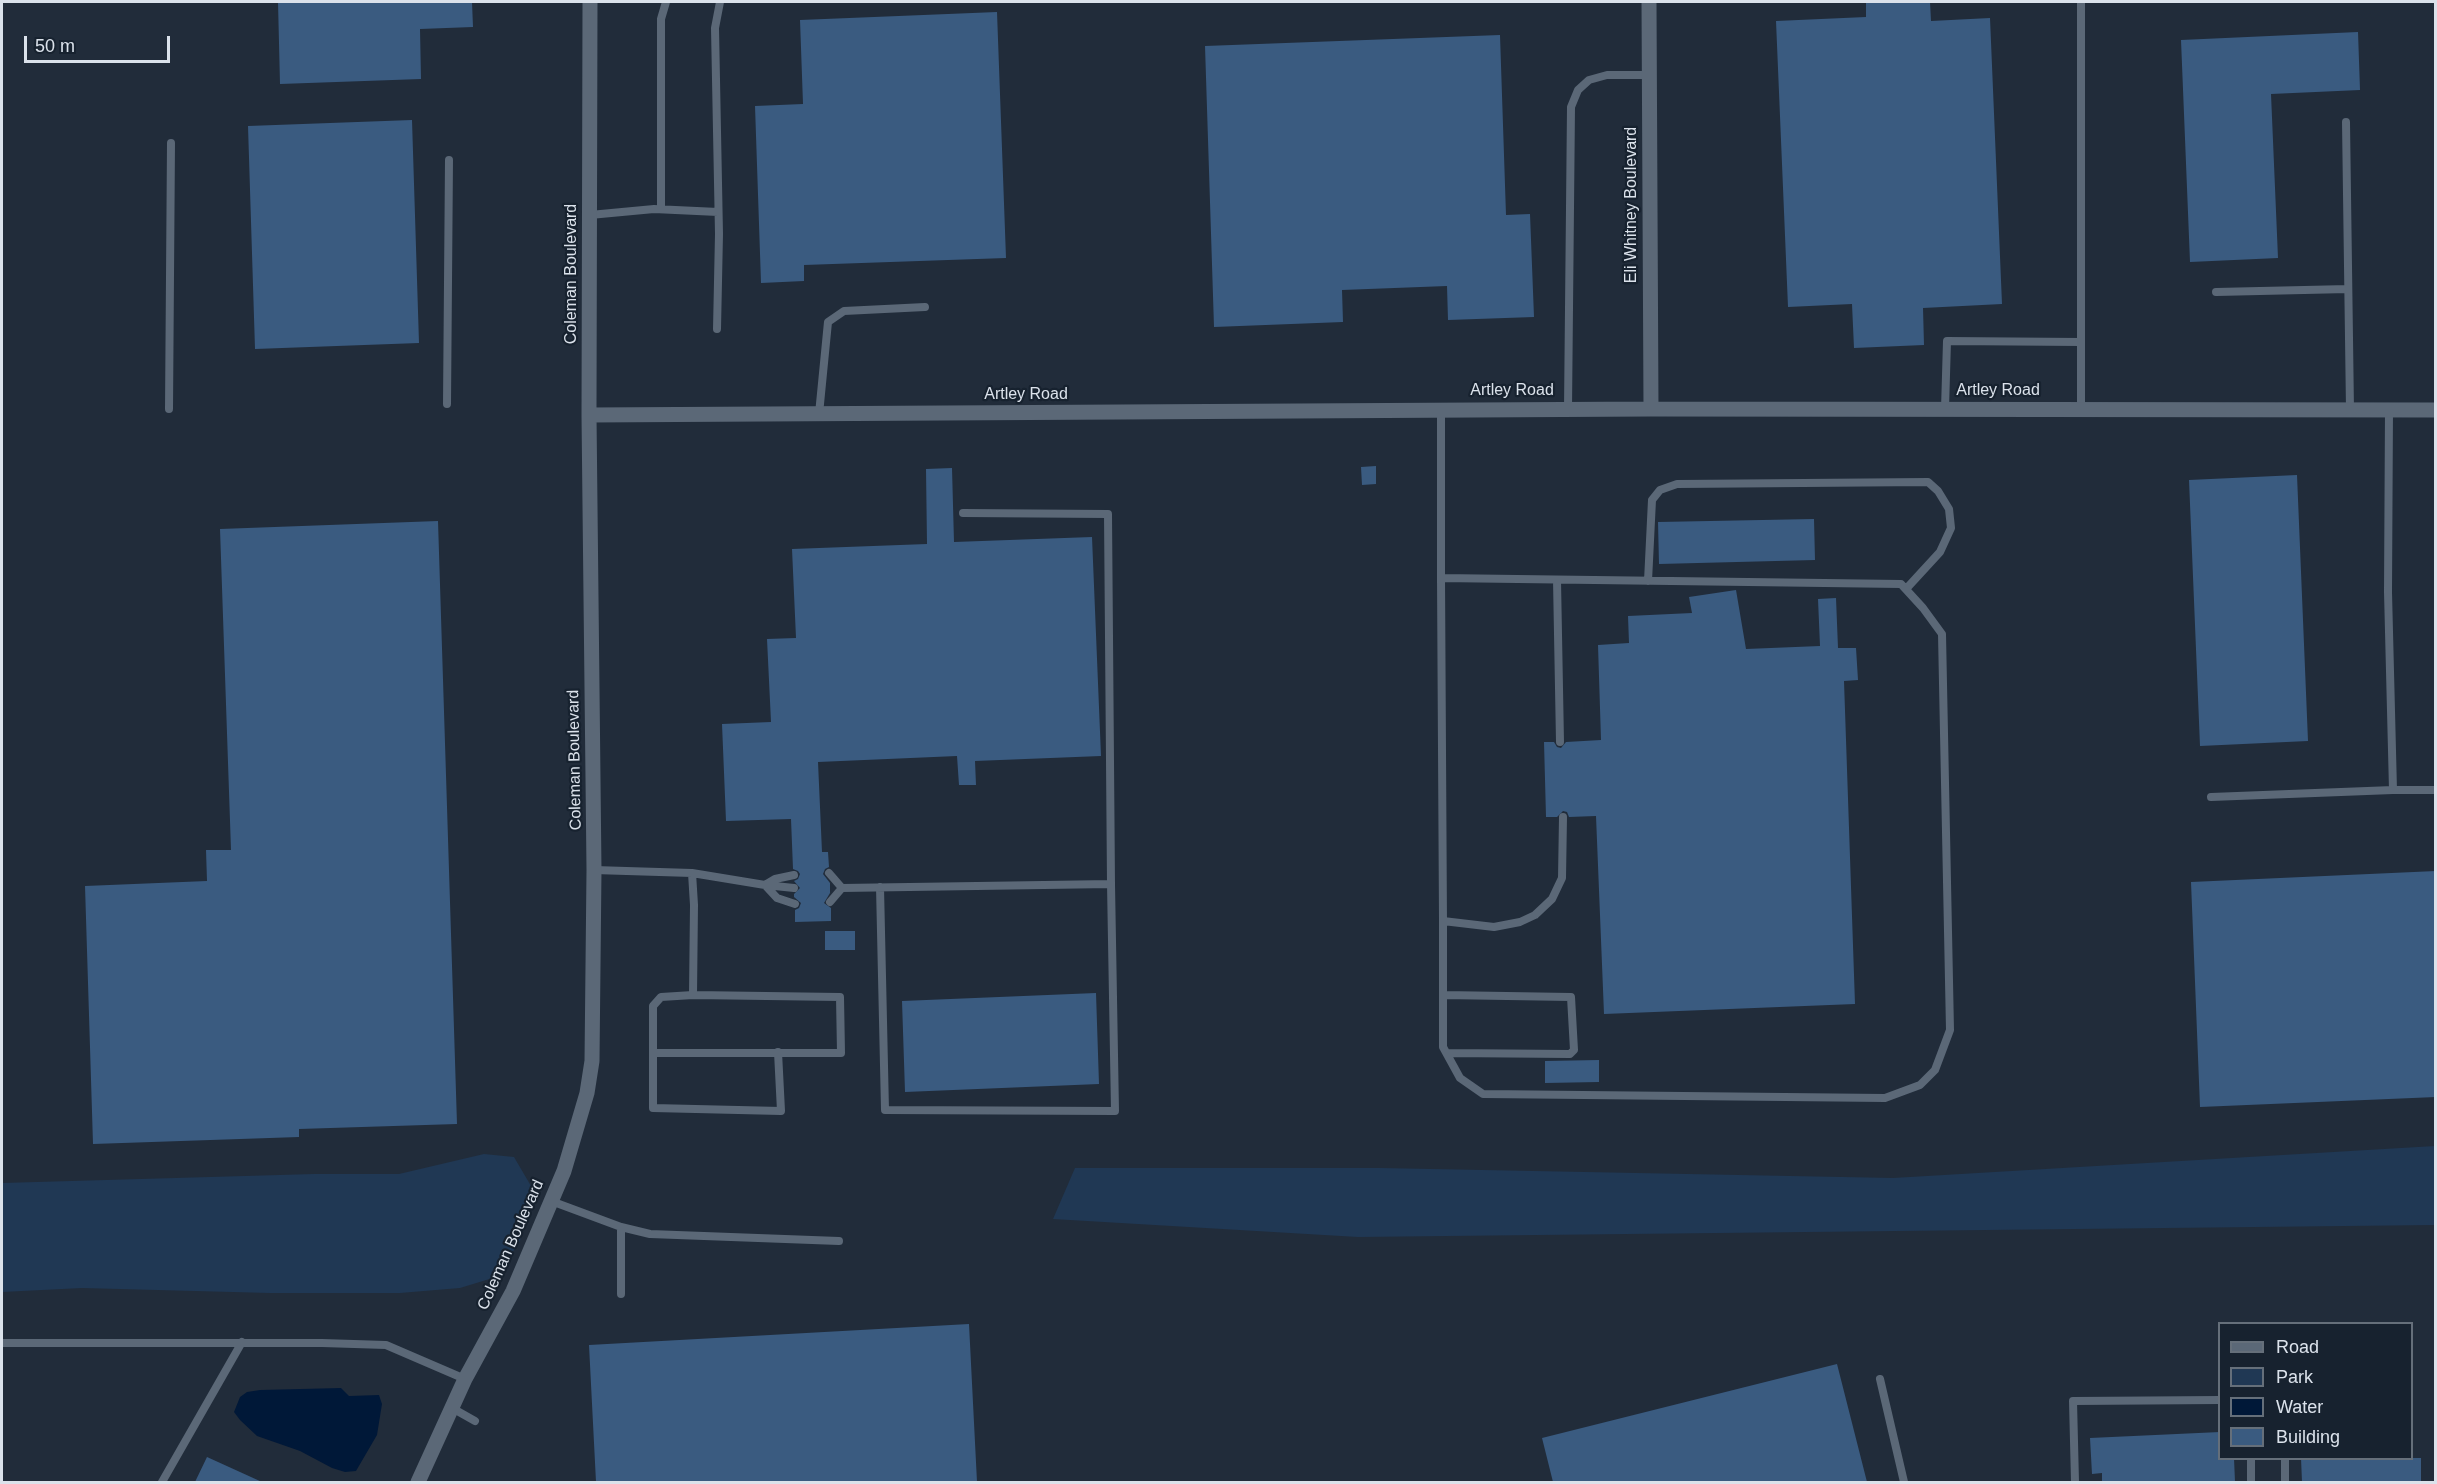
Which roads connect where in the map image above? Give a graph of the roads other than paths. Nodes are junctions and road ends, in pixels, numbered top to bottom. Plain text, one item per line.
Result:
1 (590, 2) edge
2 (666, 2) edge
3 (720, 2) edge
4 (1649, 2) edge
5 (2082, 2) edge
6 (1649, 75) junction
7 (2346, 122) dead end
8 (171, 143) dead end
9 (449, 160) dead end
10 (661, 209) junction
11 (718, 212) junction
12 (590, 215) junction
13 (2348, 289) junction
14 (2216, 292) dead end
15 (925, 307) dead end
16 (717, 329) dead end
17 (2081, 342) junction
18 (447, 404) dead end
19 (169, 409) dead end
20 (1568, 409) junction
21 (1651, 409) junction
22 (1945, 409) junction
23 (1441, 410) junction
24 (2080, 410) junction
25 (2350, 410) junction
26 (2389, 410) junction
27 (2436, 410) edge
28 (819, 414) junction
29 (589, 415) junction
30 (963, 513) dead end
31 (1441, 578) junction
32 (1557, 580) junction
33 (1648, 581) junction
34 (1906, 589) junction
35 (1560, 742) dead end
36 (2393, 790) junction
37 (2436, 790) edge
38 (2211, 797) dead end
39 (1563, 817) dead end
40 (594, 870) junction
41 (692, 873) junction
42 (829, 873) dead end
43 (794, 875) dead end
44 (1111, 884) junction
45 (765, 885) junction
46 (880, 887) junction
47 (794, 888) dead end
48 (830, 888) dead end
49 (842, 888) junction
50 (830, 902) dead end
51 (795, 904) dead end
52 (1443, 921) junction
53 (693, 995) junction
54 (1443, 995) junction
55 (778, 1052) junction
56 (653, 1053) junction
57 (1447, 1053) junction
58 (551, 1201) junction
59 (621, 1227) junction
60 (839, 1241) dead end
61 (621, 1294) dead end
62 (242, 1342) junction
63 (2, 1343) edge
64 (465, 1379) junction
65 (1880, 1379) dead end
66 (2218, 1400) edge
67 (452, 1408) junction
68 (475, 1421) dead end
69 (2251, 1460) edge
70 (2285, 1460) edge
71 (162, 1482) edge
72 (418, 1482) edge
73 (1905, 1482) edge
74 (2074, 1482) edge
75 (2251, 1482) edge
76 (2285, 1482) edge

1 - 12 street, Coleman Boulevard
2 - 10 lane
3 - 11 lane
4 - 6 street, Eli Whitney Boulevard
5 - 17 lane
6 - 20 lane
6 - 21 street, Eli Whitney Boulevard
7 - 13 lane
8 - 19 lane
9 - 18 lane
10 - 11 lane
10 - 12 lane
11 - 16 lane
12 - 29 street, Coleman Boulevard
13 - 14 lane
13 - 25 lane
15 - 28 lane
17 - 22 lane
17 - 24 lane
20 - 21 street, Artley Road
20 - 23 street, Artley Road
21 - 22 street, Artley Road
22 - 24 street, Artley Road
23 - 28 street, Artley Road
23 - 31 lane
24 - 25 street, Artley Road
25 - 26 street, Artley Road
26 - 27 street, Artley Road
26 - 36 lane
28 - 29 street, Artley Road
29 - 40 street, Coleman Boulevard
30 - 44 lane
31 - 32 lane
31 - 52 lane
32 - 33 lane
32 - 35 lane
33 - 34 lane
33 - 34 lane
34 - 57 lane
36 - 37 lane
36 - 38 lane
39 - 52 lane
40 - 41 lane
40 - 58 street, Coleman Boulevard
41 - 45 lane
41 - 53 lane
42 - 49 lane
43 - 45 lane
44 - 46 lane
44 - 46 lane
45 - 47 lane
45 - 51 lane
46 - 49 lane
48 - 49 lane
49 - 50 lane
52 - 54 lane
53 - 55 lane
53 - 56 lane
54 - 57 lane
54 - 57 lane
55 - 56 lane
55 - 56 lane
58 - 59 lane
58 - 64 street, Coleman Boulevard
59 - 60 lane
59 - 61 lane
62 - 63 lane
62 - 64 lane
62 - 71 lane
64 - 67 street, Coleman Boulevard
65 - 73 lane
66 - 74 lane
67 - 68 lane
67 - 72 street, Coleman Boulevard
69 - 75 lane
70 - 76 lane

